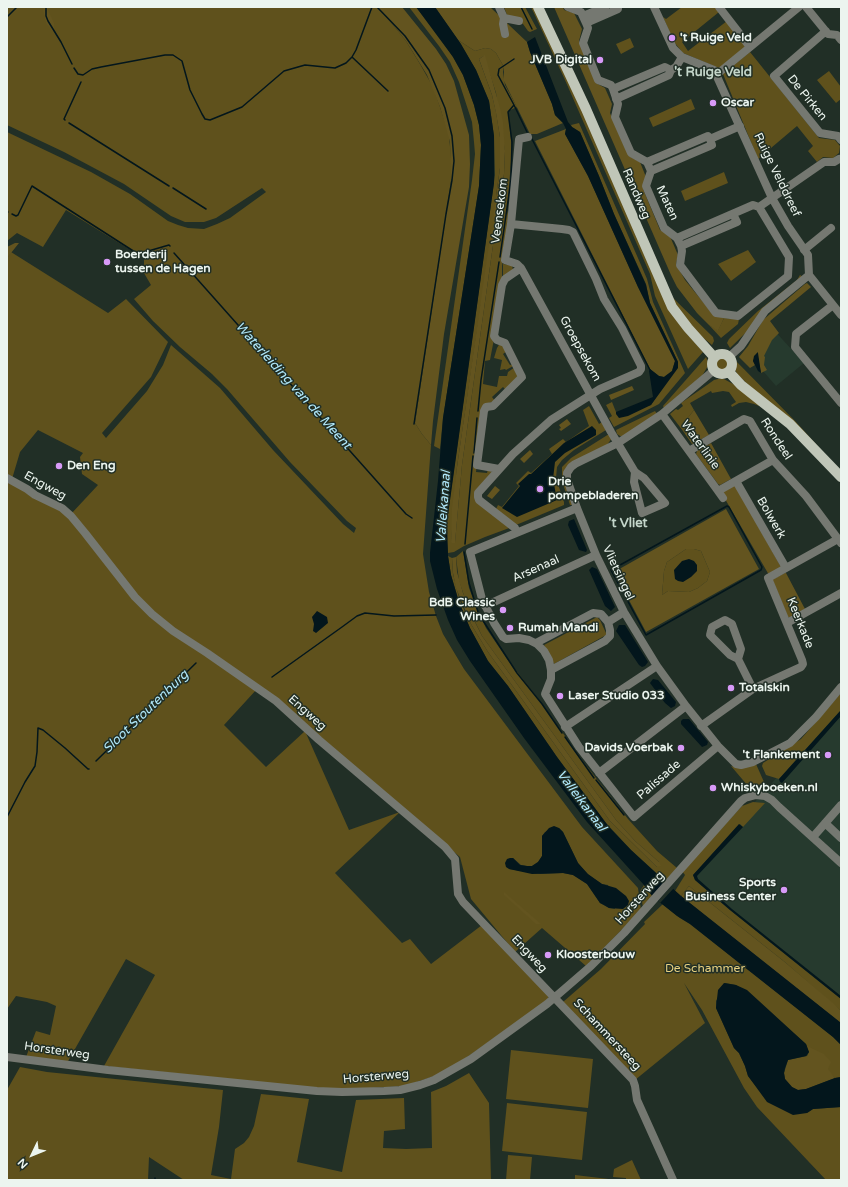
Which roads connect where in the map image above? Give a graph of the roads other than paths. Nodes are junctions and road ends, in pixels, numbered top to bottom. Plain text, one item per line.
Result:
1 (499, 7) edge
2 (538, 7) edge
3 (541, 7) edge
4 (568, 7) edge
5 (605, 7) edge
6 (618, 7) edge
7 (654, 7) edge
8 (719, 7) edge
9 (799, 7) edge
10 (806, 7) edge
11 (504, 18) junction
12 (584, 20) junction
13 (520, 22) dead end
14 (550, 31) junction
15 (826, 31) junction
16 (505, 34) dead end
17 (841, 40) edge
18 (750, 47) junction
19 (682, 57) junction
20 (671, 70) junction
21 (716, 75) junction
22 (613, 89) junction
23 (616, 99) junction
24 (740, 126) junction
25 (528, 137) dead end
26 (710, 139) junction
27 (841, 140) edge
28 (840, 159) edge
29 (647, 162) junction
30 (651, 171) junction
31 (772, 198) junction
32 (759, 207) junction
33 (733, 214) junction
34 (511, 224) junction
35 (831, 228) dead end
36 (677, 238) junction
37 (681, 246) junction
38 (804, 250) junction
39 (521, 268) junction
40 (809, 276) junction
41 (833, 305) junction
42 (841, 315) edge
43 (714, 357) junction
44 (729, 357) junction
45 (713, 371) junction
46 (729, 372) junction
47 (591, 395) junction
48 (841, 403) edge
49 (662, 414) junction
50 (618, 443) junction
51 (809, 443) junction
52 (689, 451) junction
53 (773, 460) junction
54 (499, 469) junction
55 (635, 472) junction
56 (841, 477) edge
57 (7, 478) edge
58 (736, 481) junction
59 (841, 486) edge
60 (577, 508) junction
61 (517, 532) junction
62 (840, 541) edge
63 (596, 555) junction
64 (786, 568) junction
65 (841, 593) edge
66 (485, 606) junction
67 (624, 612) junction
68 (608, 622) junction
69 (787, 623) junction
70 (536, 643) junction
71 (738, 659) junction
72 (657, 666) junction
73 (551, 670) junction
74 (841, 687) edge
75 (753, 689) junction
76 (686, 706) junction
77 (702, 726) junction
78 (565, 727) junction
79 (718, 746) junction
80 (599, 773) junction
81 (841, 805) edge
82 (825, 823) junction
83 (813, 837) junction
84 (841, 838) edge
85 (841, 863) edge
86 (555, 997) junction
87 (7, 1057) edge
88 (673, 1180) edge

1 - 11 street
2 - 14 main road, Randweg
3 - 14 main road, Randweg
4 - 12 street
5 - 12 street
6 - 12 street
7 - 19 street
8 - 18 street
9 - 18 street
10 - 15 street
11 - 13 street
11 - 16 street
12 - 22 street
14 - 43 main road, Randweg
15 - 17 street
15 - 27 street, De Pirken
18 - 21 street
19 - 20 street
19 - 21 street
20 - 22 street
20 - 23 street
21 - 24 street, Ruige Velddreef
22 - 23 street
23 - 29 street
24 - 26 street, Ruige Velddreef
24 - 31 street, Ruige Velddreef
25 - 34 street, Veensekom
26 - 29 street
26 - 30 street
28 - 31 street
29 - 30 street, Maten
30 - 36 street, Maten
31 - 32 street
31 - 38 street, Ruige Velddreef
32 - 33 street
32 - 37 street, Maten
33 - 36 street
33 - 37 street
34 - 39 street, Veensekom
34 - 47 street
35 - 38 street
36 - 37 street, Maten
38 - 40 street, Ruige Velddreef
39 - 47 street, Groepsekom
39 - 54 street
40 - 41 street
40 - 44 street
41 - 42 street
41 - 48 street
43 - 44 main road
43 - 45 main road
44 - 46 main road
45 - 46 main road
45 - 49 street, Vlietsingel
46 - 51 main road
47 - 50 street, Groepsekom
47 - 54 street
49 - 50 street, Vlietsingel
49 - 52 street, Waterlinie
50 - 55 street, Groepsekom
50 - 60 street, Vlietsingel
51 - 56 main road
51 - 59 main road
52 - 53 street, Rondeel
52 - 58 street, Waterlinie
53 - 58 street, Waterlinie
53 - 62 street, Rondeel
54 - 61 street
55 - 55 street
57 - 86 street, Engweg
58 - 64 street, Bolwerk
60 - 61 street
60 - 63 street, Vlietsingel
61 - 66 street
62 - 64 street, Keerkade
63 - 66 street, Arsenaal
63 - 67 street, Vlietsingel
64 - 69 street, Keerkade
65 - 69 street
66 - 70 street
67 - 68 street
67 - 72 street, Vlietsingel
68 - 70 street
68 - 73 street
69 - 75 street, Keerkade
70 - 73 street
71 - 71 street
71 - 75 street
72 - 76 street, Vlietsingel
72 - 78 street
73 - 78 street
74 - 79 street, Vlietsingel
75 - 77 street, Keerkade
76 - 77 street, Vlietsingel
76 - 80 street
77 - 79 street, Vlietsingel
78 - 80 street
79 - 80 street, Palissade
81 - 82 street
82 - 83 street
82 - 84 street
83 - 85 street
83 - 86 street, Horsterweg
86 - 87 street, Horsterweg
86 - 88 street, Schammersteeg

